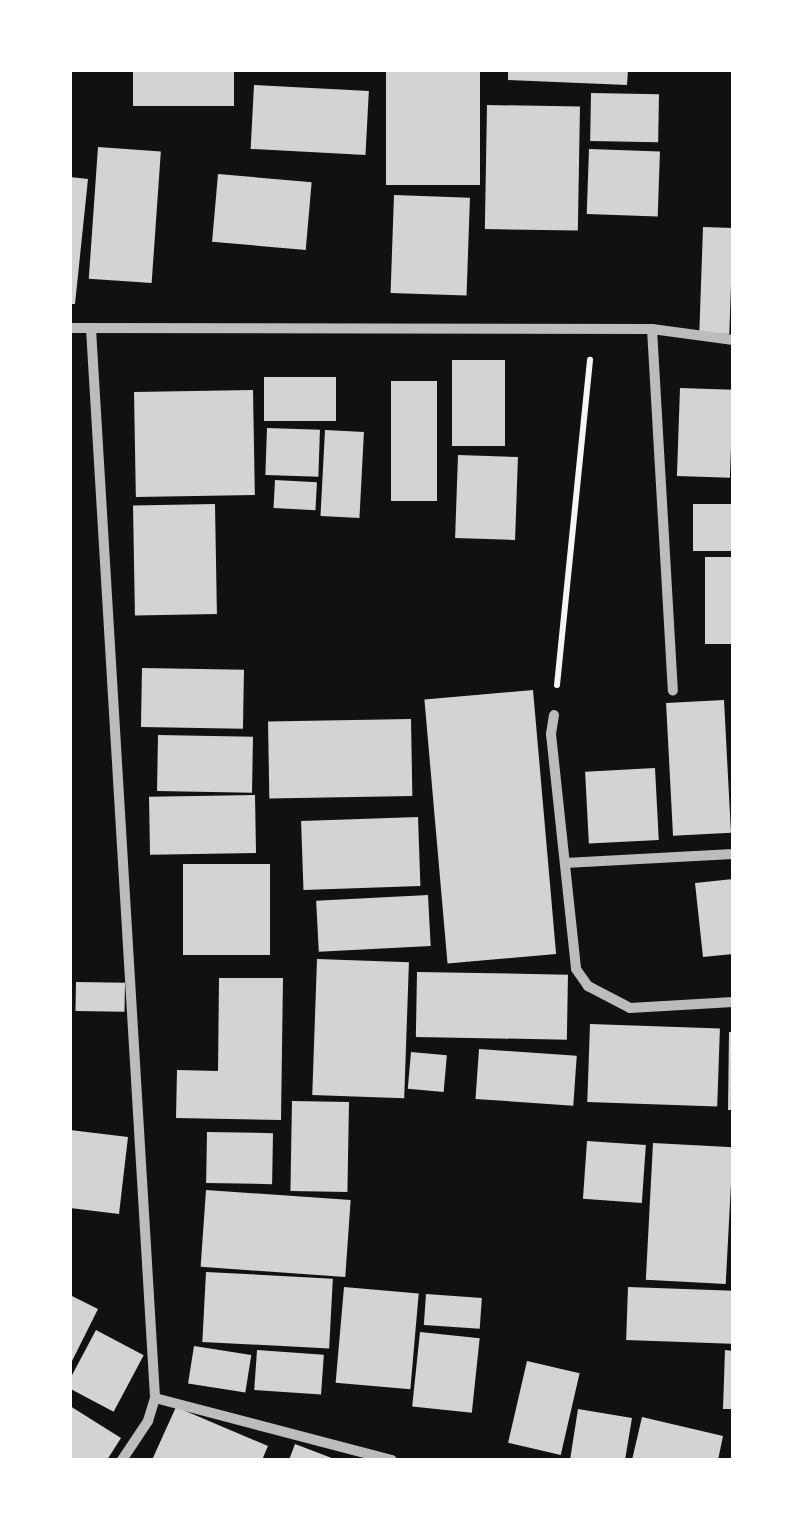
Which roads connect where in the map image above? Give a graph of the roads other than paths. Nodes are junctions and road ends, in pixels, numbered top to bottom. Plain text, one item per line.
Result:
1 (70, 328) edge
2 (92, 329) junction
3 (652, 329) junction
4 (733, 340) edge
5 (673, 690) dead end
6 (554, 715) road end
7 (733, 854) edge
8 (564, 862) junction
9 (733, 1002) edge
10 (154, 1398) junction
11 (122, 1460) edge
12 (392, 1460) edge

1 - 2 street
2 - 3 street
2 - 10 street
3 - 4 street
3 - 5 street
6 - 8 street
7 - 8 street
8 - 9 street
10 - 11 street
10 - 12 street

